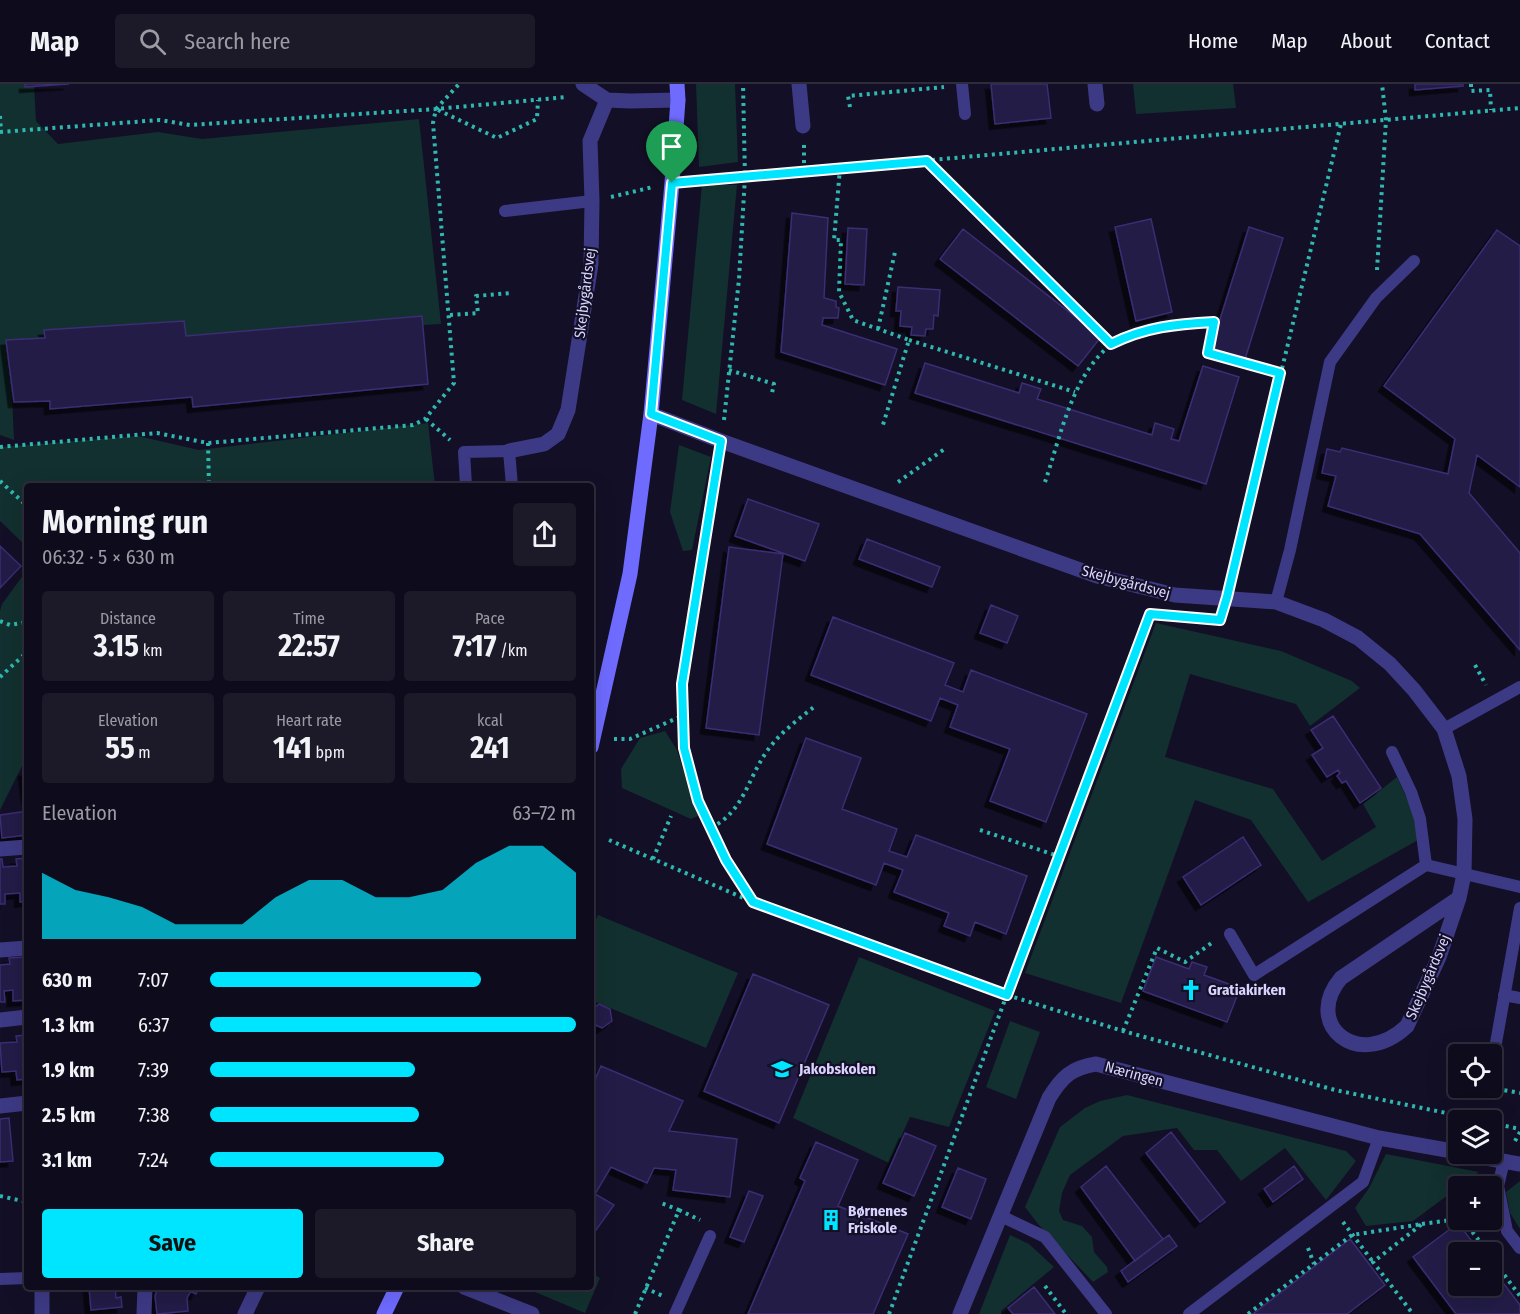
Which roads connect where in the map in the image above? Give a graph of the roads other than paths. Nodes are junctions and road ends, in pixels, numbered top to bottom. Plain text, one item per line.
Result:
1 (678, 84) edge
2 (799, 84) edge
3 (962, 84) edge
4 (1095, 84) edge
5 (586, 87) edge
6 (607, 100) junction
7 (678, 100) junction
8 (1096, 104) dead end
9 (965, 114) dead end
10 (803, 126) dead end
11 (592, 201) junction
12 (505, 211) dead end
13 (1414, 261) dead end
14 (651, 414) junction
15 (509, 451) junction
16 (466, 483) edge
17 (512, 483) edge
18 (1276, 602) junction
19 (1520, 687) edge
20 (1444, 729) junction
21 (594, 734) edge
22 (1392, 752) dead end
23 (24, 847) edge
24 (0, 849) edge
25 (1426, 865) junction
26 (1464, 874) junction
27 (1520, 887) edge
28 (1459, 898) junction
29 (1520, 908) edge
30 (1230, 934) road end
31 (24, 948) edge
32 (0, 950) edge
33 (1504, 995) junction
34 (1520, 998) edge
35 (24, 1017) edge
36 (0, 1020) edge
37 (1496, 1044) edge
38 (24, 1103) edge
39 (0, 1106) edge
40 (1379, 1138) junction
41 (1448, 1150) edge
42 (1504, 1161) joint
43 (1520, 1164) edge
44 (1001, 1216) junction
45 (710, 1236) dead end
46 (1520, 1248) edge
47 (24, 1278) edge
48 (0, 1279) edge
49 (42, 1290) edge
50 (145, 1290) edge
51 (257, 1290) edge
52 (396, 1290) edge
53 (472, 1290) edge
54 (42, 1314) edge
55 (144, 1314) edge
56 (245, 1314) edge
57 (384, 1314) edge
58 (532, 1314) edge
59 (675, 1314) edge
60 (960, 1314) edge
61 (1106, 1314) edge
62 (1189, 1314) edge

1 - 7 street
2 - 10 street
3 - 9 lane
4 - 8 street
5 - 6 street
6 - 7 street
6 - 11 street, Skejbygårdsvej
7 - 14 street
11 - 12 lane
11 - 15 street, Skejbygårdsvej
13 - 18 lane
14 - 18 street, Skejbygårdsvej
14 - 21 street
15 - 16 lane
15 - 17 lane
18 - 20 street, Skejbygårdsvej
19 - 20 lane
20 - 26 street, Skejbygårdsvej
22 - 25 lane
23 - 24 street
25 - 26 lane
25 - 30 lane
26 - 27 lane
26 - 28 street, Skejbygårdsvej
28 - 28 street, Skejbygårdsvej
29 - 33 lane
31 - 32 street
33 - 34 lane
33 - 37 lane
35 - 36 street
38 - 39 street
40 - 41 street, Næringen
40 - 44 street, Næringen
40 - 62 lane
42 - 43 street
42 - 46 lane
44 - 60 street, Næringen
44 - 61 lane
45 - 59 lane
47 - 48 lane
49 - 54 street
50 - 55 street
51 - 56 street
52 - 57 street
53 - 58 street

